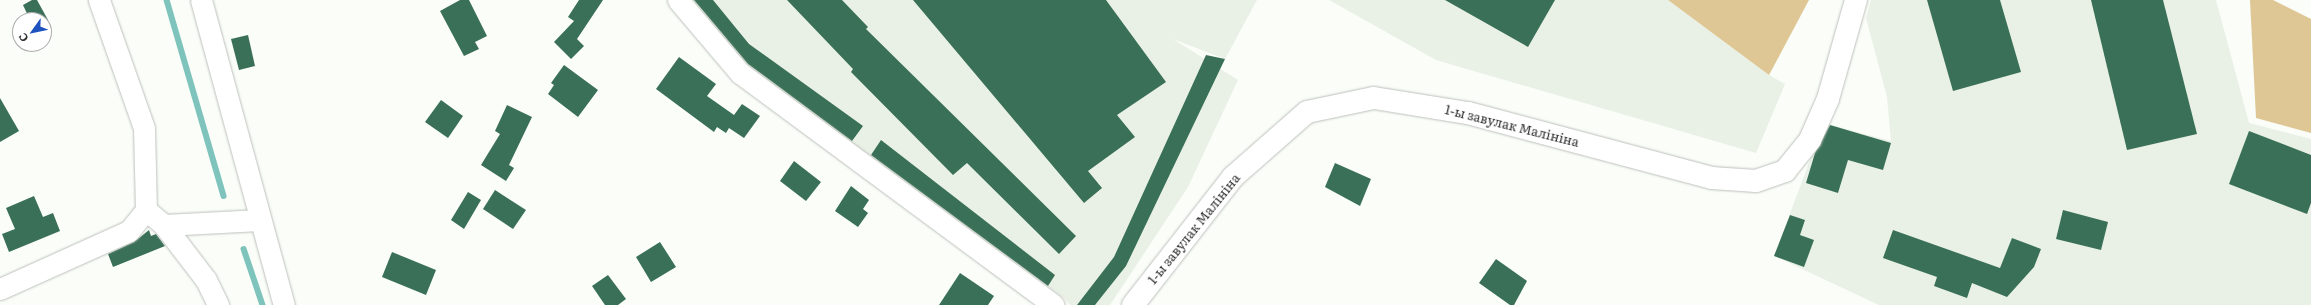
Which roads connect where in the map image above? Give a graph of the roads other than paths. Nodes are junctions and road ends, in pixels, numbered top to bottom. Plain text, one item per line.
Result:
1 (99, 0) edge
2 (200, 0) edge
3 (678, 0) edge
4 (1856, 0) edge
5 (146, 210) junction
6 (260, 220) junction
7 (164, 225) junction
8 (0, 289) edge
9 (218, 305) edge
10 (284, 305) edge
11 (1053, 305) edge
12 (1134, 305) edge

1 - 5 street
2 - 6 street
3 - 11 street
4 - 12 street, 1-ы завулак Малініна
5 - 7 street
5 - 8 street
6 - 7 street
6 - 10 street
7 - 9 street

